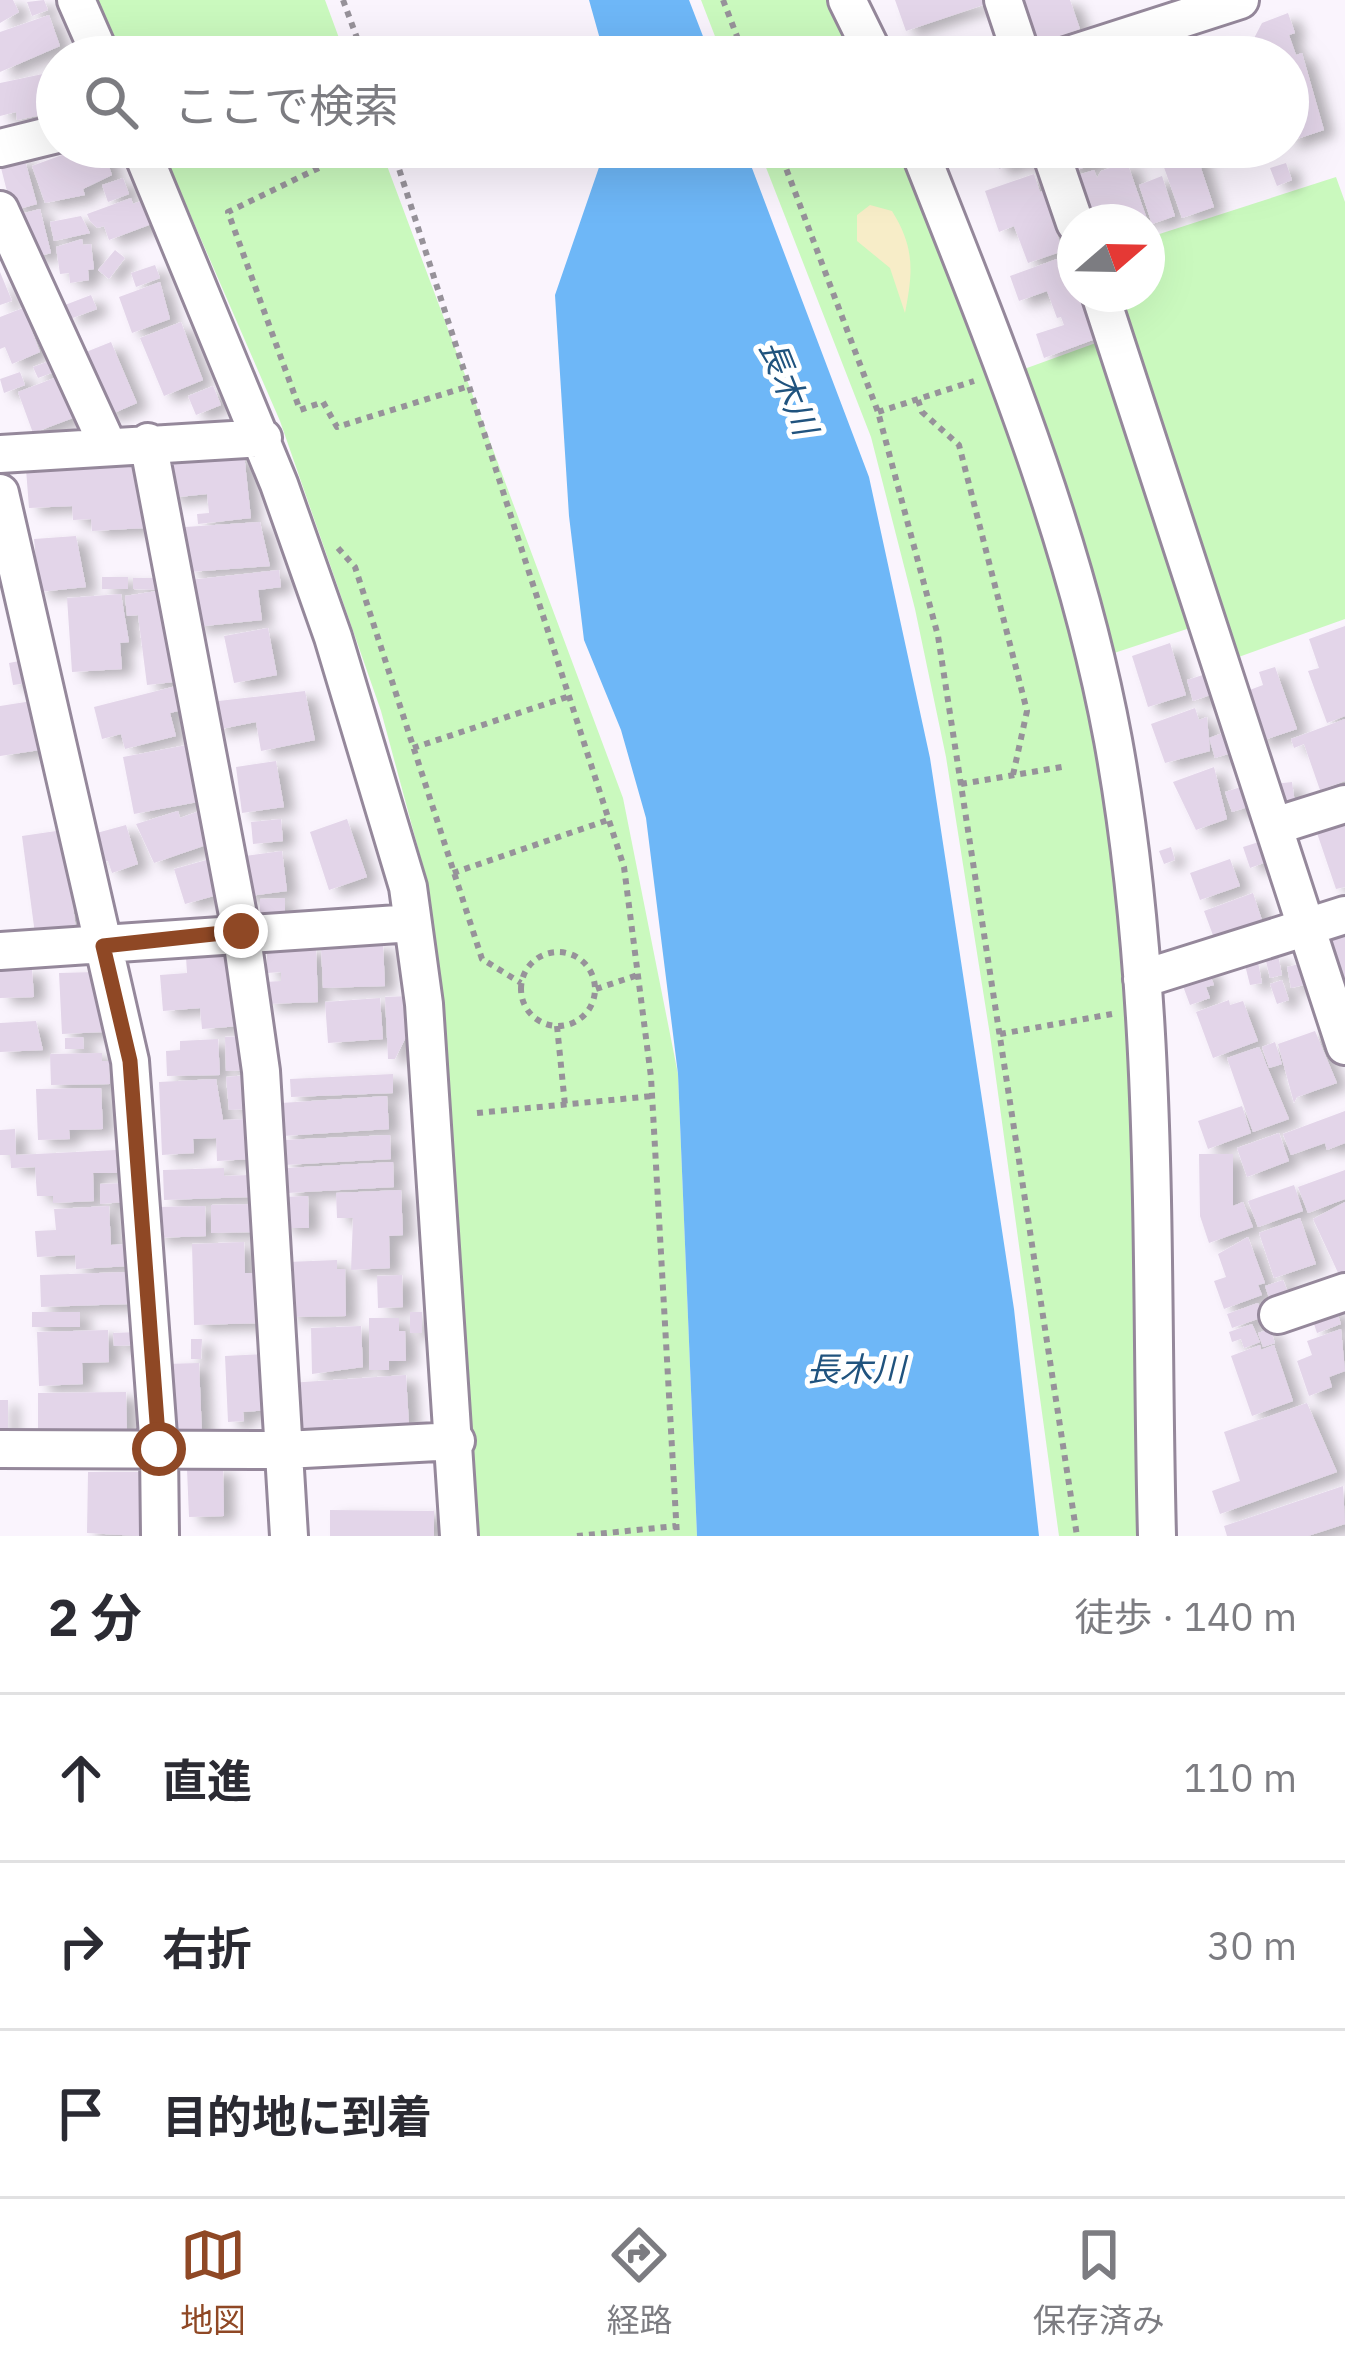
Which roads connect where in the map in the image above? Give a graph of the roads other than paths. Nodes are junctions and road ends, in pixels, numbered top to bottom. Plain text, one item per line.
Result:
1 (76, 0) edge
2 (847, 0) edge
3 (1003, 0) edge
4 (1240, 0) edge
5 (92, 36) edge
6 (865, 36) edge
7 (1015, 36) edge
8 (1128, 36) edge
9 (36, 139) edge
10 (0, 148) edge
11 (149, 168) edge
12 (926, 168) edge
13 (1056, 168) edge
14 (1068, 204) edge
15 (0, 210) edge
16 (1106, 312) edge
17 (263, 438) junction
18 (148, 442) junction
19 (108, 446) junction
20 (0, 454) edge
21 (0, 493) edge
22 (1345, 804) edge
23 (1275, 826) junction
24 (1345, 915) edge
25 (413, 923) junction
26 (1306, 928) junction
27 (241, 931) junction
28 (103, 946) junction
29 (0, 951) edge
30 (1142, 980) junction
31 (1345, 1046) edge
32 (1345, 1292) edge
33 (1278, 1315) dead end
34 (456, 1441) junction
35 (0, 1449) edge
36 (159, 1449) junction
37 (285, 1450) junction
38 (160, 1536) edge
39 (289, 1536) edge
40 (459, 1536) edge
41 (1157, 1536) edge

1 - 5 street
2 - 6 street
3 - 7 street
4 - 8 street
9 - 10 street
11 - 17 street
12 - 30 street
13 - 14 street
15 - 19 street
16 - 23 street
17 - 18 street
17 - 25 street
18 - 19 street
18 - 27 street
19 - 20 street
21 - 28 street
22 - 23 street
23 - 26 street
24 - 26 street
25 - 27 street
25 - 34 street
26 - 30 street
26 - 31 street
27 - 28 street
27 - 37 street
28 - 29 street
28 - 36 street
30 - 41 street
32 - 33 street
34 - 37 street
34 - 40 street
35 - 36 street
36 - 37 street
36 - 38 street
37 - 39 street

